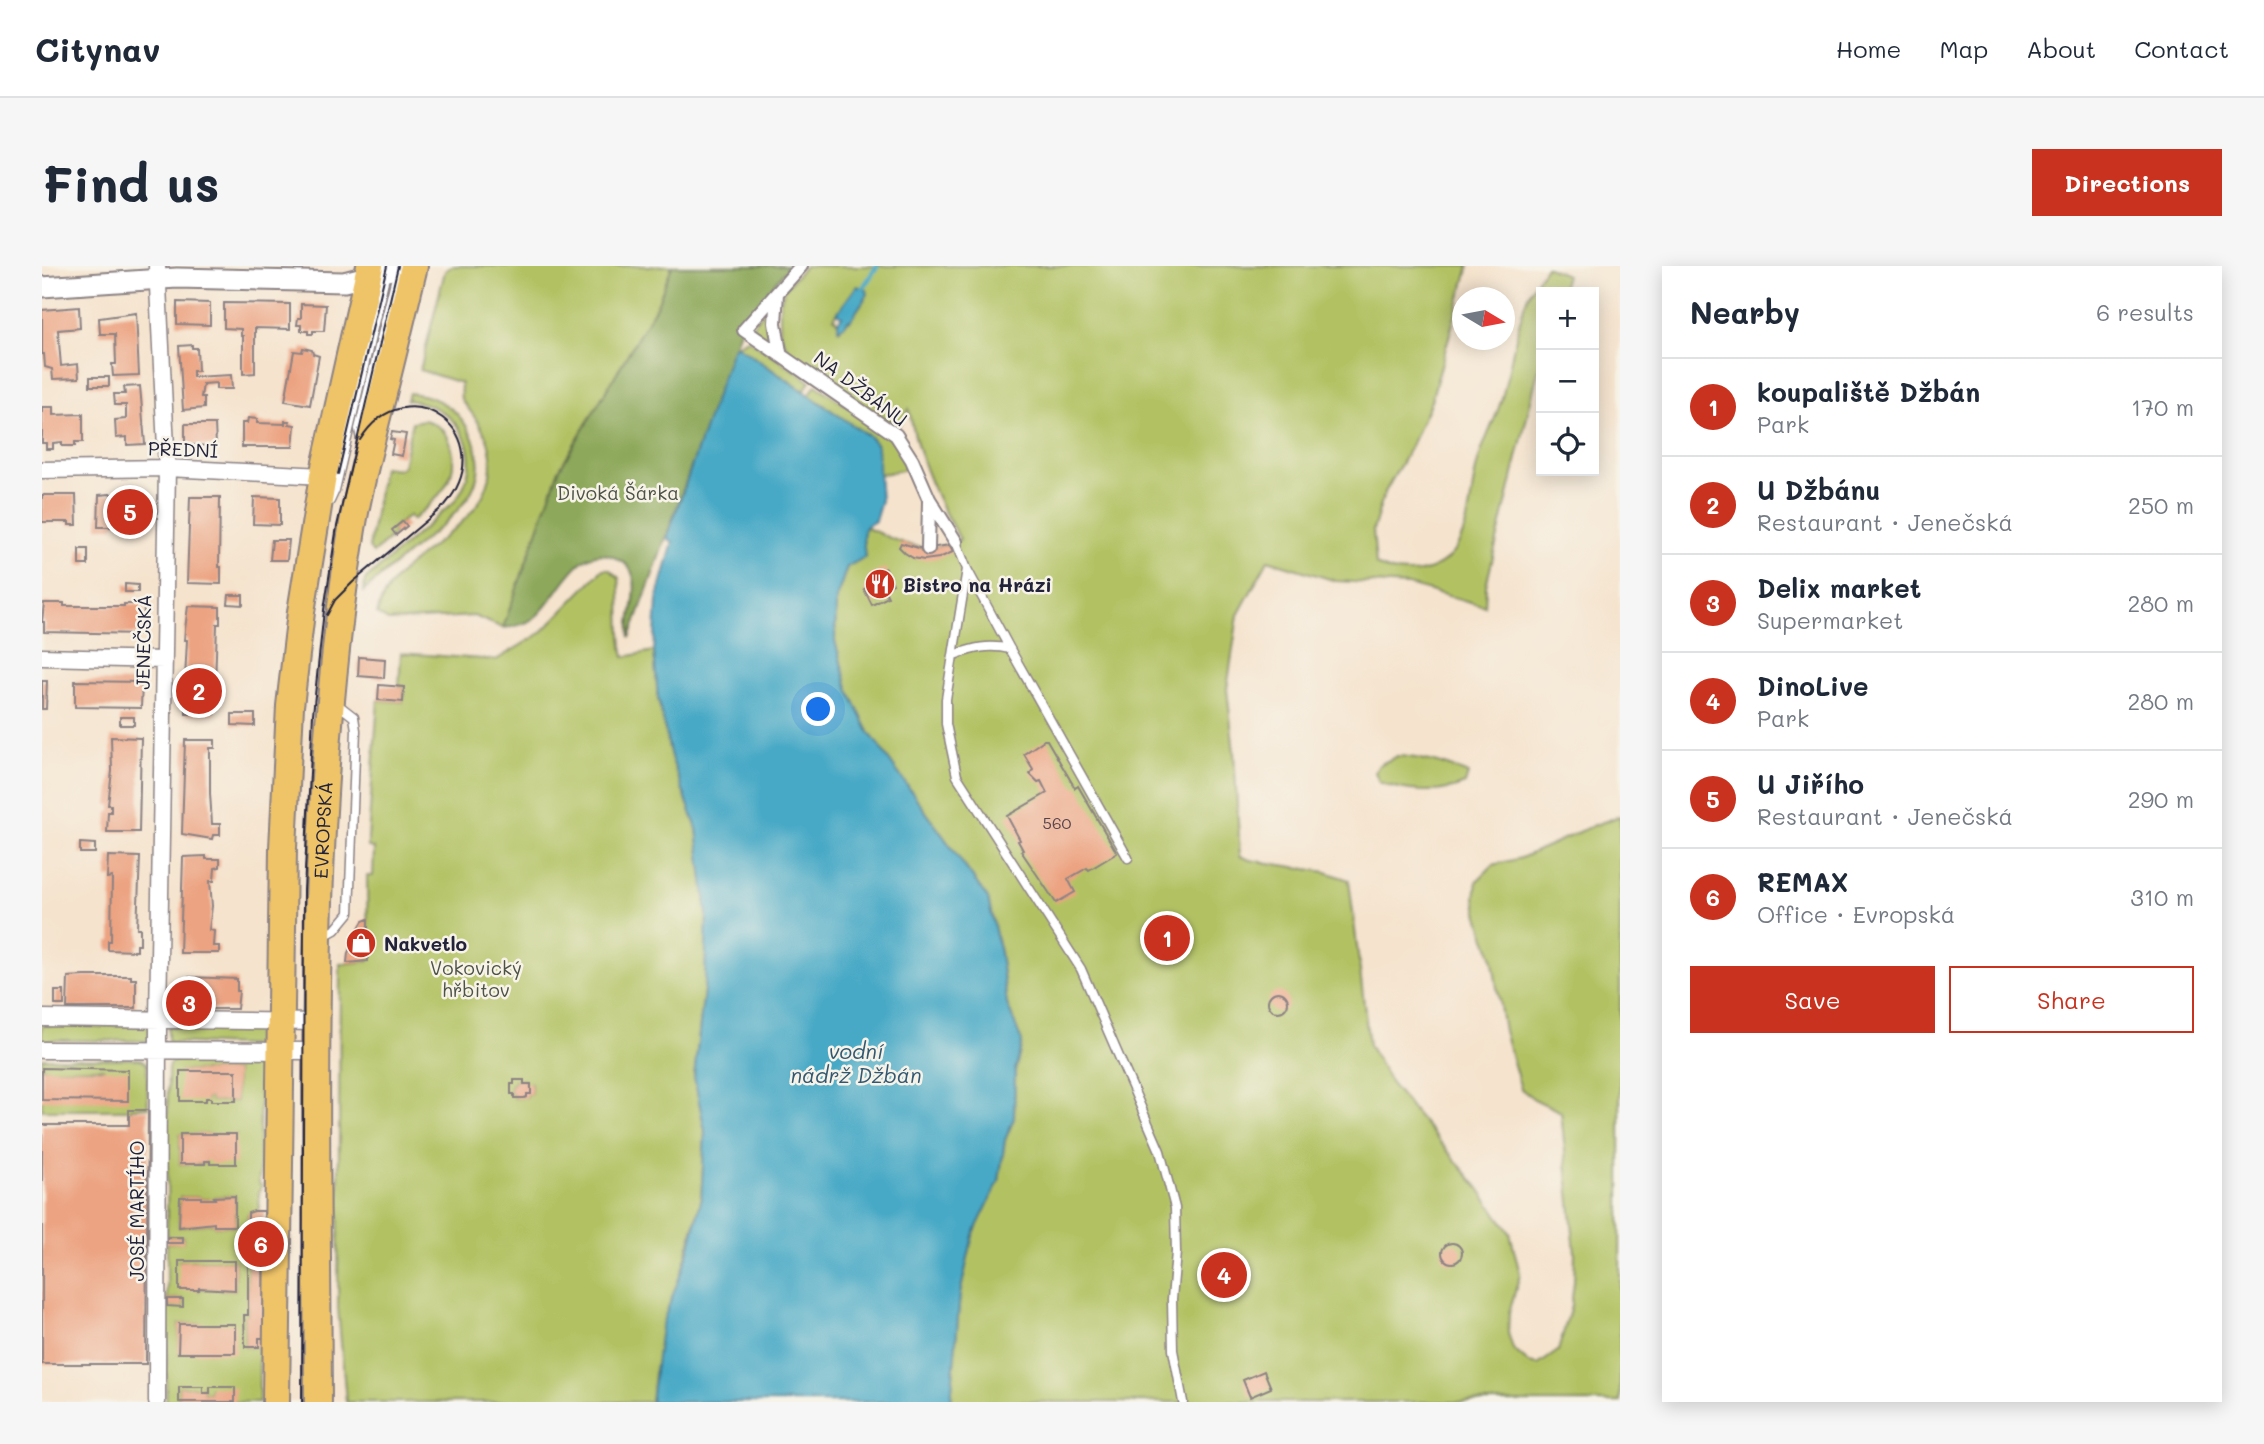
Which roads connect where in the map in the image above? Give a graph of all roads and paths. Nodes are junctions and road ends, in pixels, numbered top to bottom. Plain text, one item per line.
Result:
1 (801, 266) edge
2 (391, 269) edge
3 (157, 273) edge
4 (42, 287) edge
5 (777, 292) junction
6 (779, 352) junction
7 (167, 468) junction
8 (42, 470) edge
9 (323, 476) junction
10 (929, 499) junction
11 (312, 538) junction
12 (956, 542) joint
13 (928, 549) dead end
14 (967, 569) junction
15 (1010, 649) junction
16 (954, 655) junction
17 (42, 657) edge
18 (164, 660) junction
19 (1128, 858) dead end
20 (42, 1017) edge
21 (158, 1019) junction
22 (282, 1021) junction
23 (318, 1022) junction
24 (42, 1050) edge
25 (158, 1051) junction
26 (281, 1051) junction
27 (318, 1051) junction
28 (157, 1402) edge
29 (276, 1402) edge
30 (318, 1402) edge
31 (1183, 1402) edge

1 - 5 street, NA DŽBÁNU
2 - 3 street
2 - 9 main road, EVROPSKÁ
2 - 11 lane
2 - 23 main road, EVROPSKÁ
3 - 4 street
3 - 7 street, JENEČSKÁ
5 - 6 street
5 - 6 street, NA DŽBÁNU
6 - 10 street, NA DŽBÁNU
7 - 8 street, PŘEDNÍ
7 - 9 street, PŘEDNÍ
7 - 18 street, JENEČSKÁ
9 - 11 main road, EVROPSKÁ
10 - 12 street, NA DŽBÁNU
10 - 13 street, NA DŽBÁNU
11 - 22 main road, EVROPSKÁ
12 - 14 lane
14 - 15 lane
14 - 16 lane
15 - 16 lane
15 - 19 lane
16 - 31 lane
17 - 18 street
18 - 21 street, JENEČSKÁ
20 - 21 street
21 - 22 street
21 - 25 street, JOSÉ MARTÍHO
22 - 23 street
22 - 26 main road, EVROPSKÁ
23 - 27 main road, EVROPSKÁ
24 - 25 street
25 - 26 street
25 - 28 street, JOSÉ MARTÍHO
26 - 27 street
26 - 29 main road, EVROPSKÁ
27 - 30 main road, EVROPSKÁ

